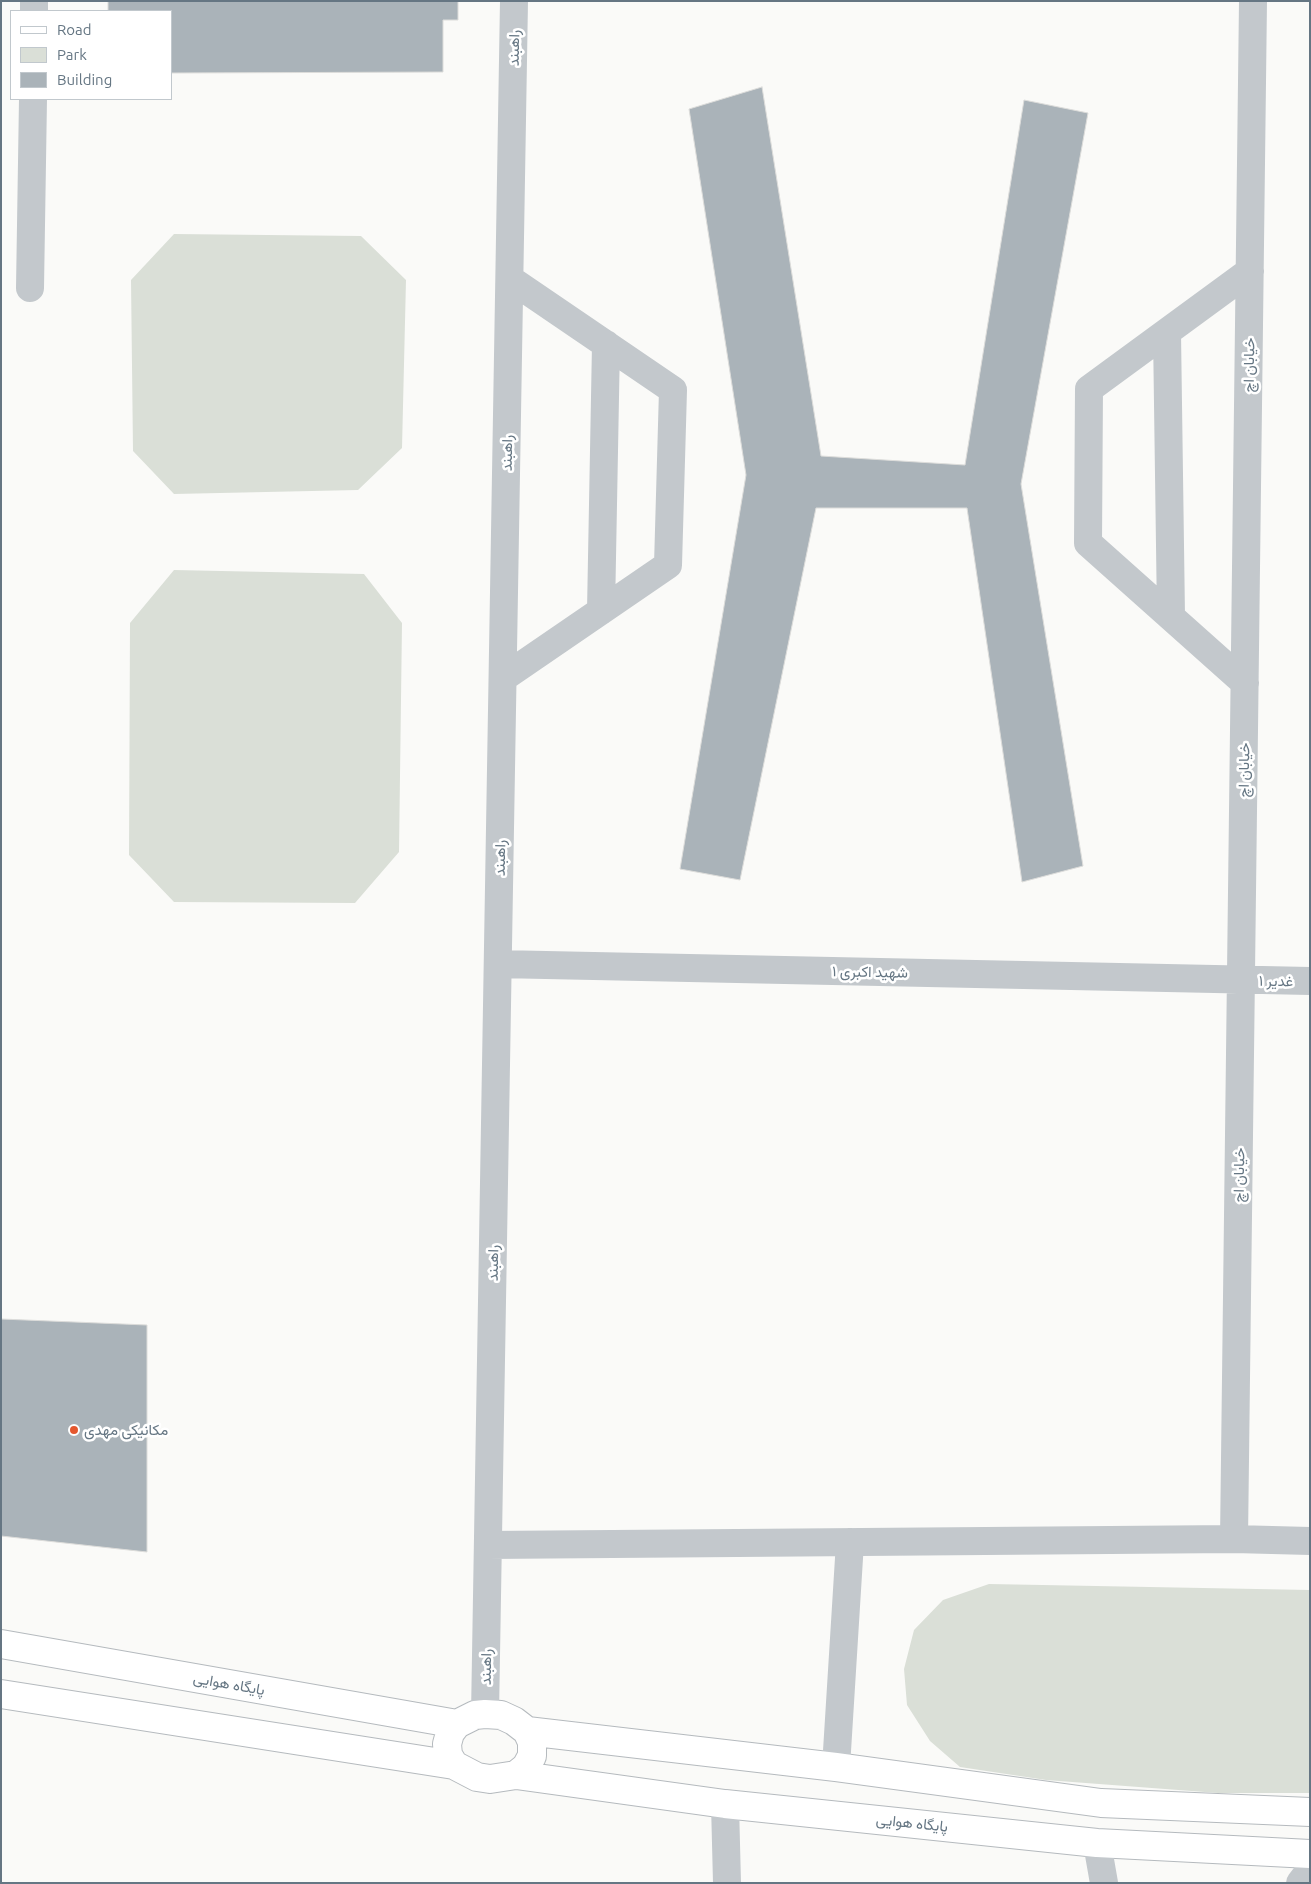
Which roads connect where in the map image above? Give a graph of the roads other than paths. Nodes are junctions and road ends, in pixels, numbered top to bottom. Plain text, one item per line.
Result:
1 (514, 1) edge
2 (1253, 1) edge
3 (33, 100) edge
4 (1250, 271) junction
5 (510, 279) junction
6 (30, 288) dead end
7 (1167, 332) junction
8 (606, 344) junction
9 (601, 611) junction
10 (1171, 616) junction
11 (503, 678) junction
12 (1245, 683) junction
13 (498, 964) junction
14 (1241, 980) junction
15 (1310, 982) edge
16 (1234, 1539) junction
17 (850, 1542) junction
18 (1310, 1542) edge
19 (488, 1545) junction
20 (1, 1644) edge
21 (1, 1694) edge
22 (485, 1714) junction
23 (457, 1724) junction
24 (527, 1731) junction
25 (454, 1764) junction
26 (836, 1767) junction
27 (516, 1775) junction
28 (1101, 1803) junction
29 (725, 1804) junction
30 (1310, 1812) edge
31 (1097, 1843) junction
32 (1310, 1854) edge
33 (1310, 1870) edge
34 (727, 1883) edge
35 (1104, 1883) edge
36 (1300, 1883) edge

1 - 5 street, راهبند
2 - 4 street, خیابان اچ
3 - 6 street
4 - 7 street
4 - 12 street, خیابان اچ
5 - 8 street
5 - 11 street, راهبند
7 - 10 street
7 - 10 street
8 - 9 street
8 - 9 street
9 - 11 street
10 - 12 street
11 - 13 street, راهبند
12 - 14 street, خیابان اچ
13 - 14 street, شهید اکبری ۱
13 - 19 street, راهبند
14 - 15 street, غدیر ۱
14 - 16 street, خیابان اچ
16 - 17 street
16 - 18 street
17 - 19 street
17 - 26 street
19 - 22 street, راهبند
20 - 23 main road, پایگاه هوایی
21 - 25 main road
22 - 23 main road
22 - 24 main road
23 - 25 main road
24 - 26 main road
24 - 27 main road
25 - 27 main road
26 - 28 main road
27 - 29 main road, پایگاه هوایی
28 - 30 main road
28 - 31 main road
29 - 31 main road, پایگاه هوایی
29 - 34 street
31 - 32 main road, پایگاه هوایی
31 - 35 street
33 - 36 street

